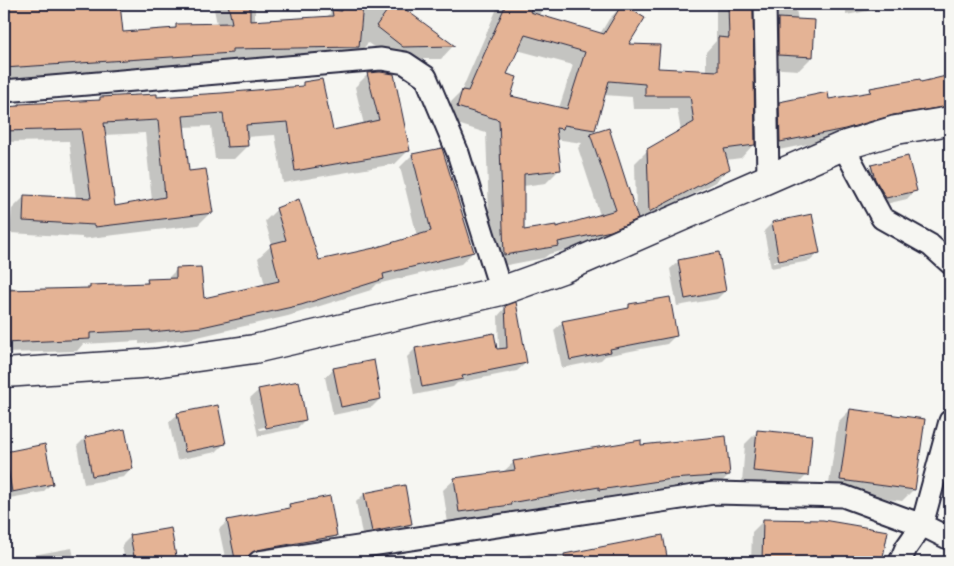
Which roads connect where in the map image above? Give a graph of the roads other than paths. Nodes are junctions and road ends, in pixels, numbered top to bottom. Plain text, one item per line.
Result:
1 (765, 4) edge
2 (4, 91) edge
3 (950, 121) edge
4 (843, 146) junction
5 (768, 178) junction
6 (930, 245) junction
7 (950, 264) edge
8 (950, 270) edge
9 (501, 291) junction
10 (4, 373) edge
11 (950, 421) edge
12 (922, 525) junction
13 (950, 538) edge
14 (259, 562) edge
15 (900, 562) edge

1 - 5 street
2 - 9 street
3 - 4 main road
4 - 5 main road
4 - 6 street
5 - 9 main road
6 - 7 street
6 - 8 street
9 - 10 main road
11 - 12 street
12 - 13 street
12 - 14 street
12 - 15 street

